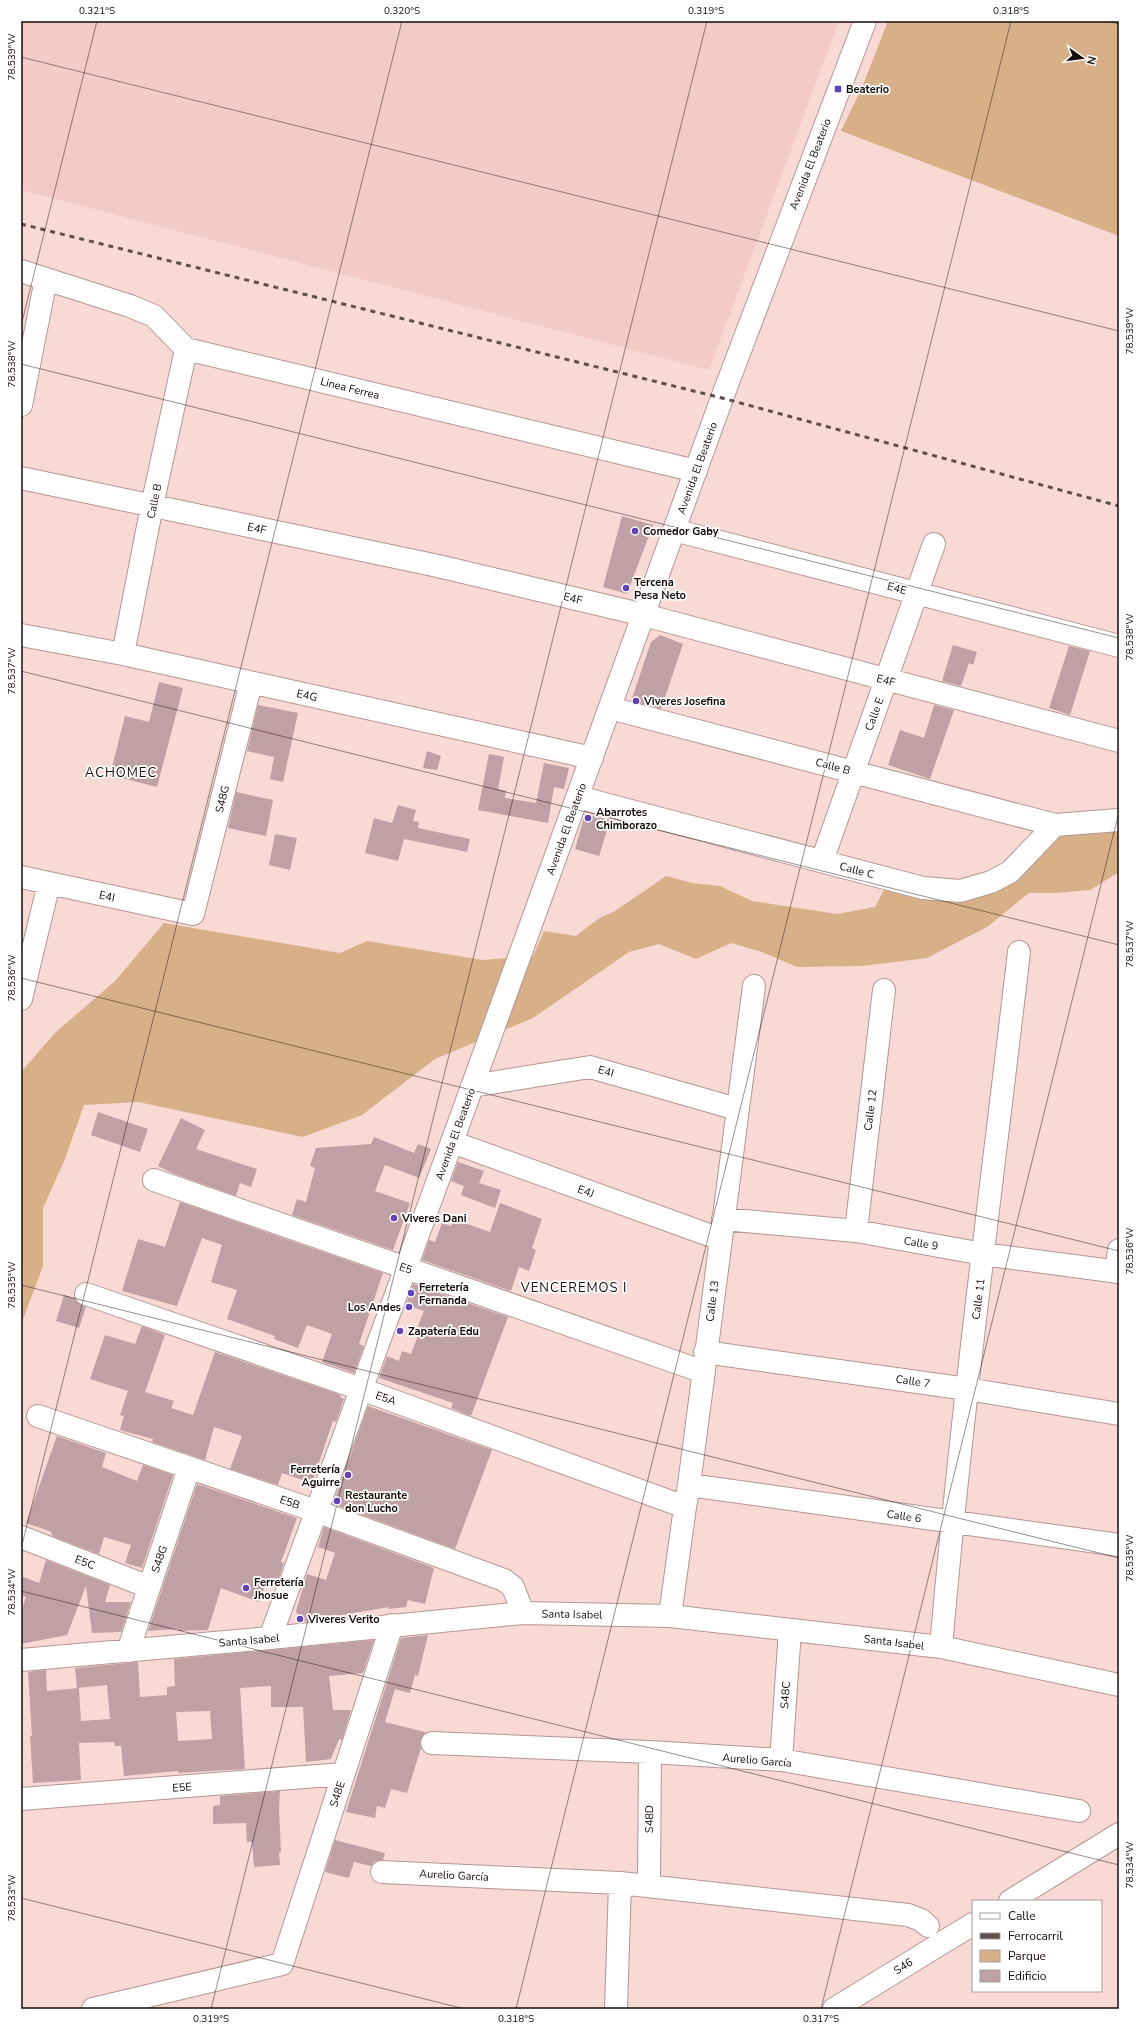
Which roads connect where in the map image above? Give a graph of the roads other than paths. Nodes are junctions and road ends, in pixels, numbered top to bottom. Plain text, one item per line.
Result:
1 (864, 21) edge
2 (21, 271) edge
3 (46, 279) junction
4 (186, 349) junction
5 (21, 405) edge
6 (696, 471) junction
7 (21, 478) edge
8 (152, 506) junction
9 (674, 530) junction
10 (934, 544) dead end
11 (916, 593) junction
12 (644, 615) junction
13 (21, 635) edge
14 (1119, 646) edge
15 (123, 654) junction
16 (886, 680) junction
17 (251, 683) junction
18 (610, 708) junction
19 (1119, 741) edge
20 (592, 758) junction
21 (853, 772) junction
22 (578, 797) junction
23 (1119, 820) edge
24 (1055, 825) junction
25 (822, 861) junction
26 (21, 877) edge
27 (49, 883) junction
28 (193, 914) joint
29 (1019, 952) dead end
30 (754, 986) dead end
31 (884, 990) dead end
32 (21, 999) edge
33 (472, 1086) junction
34 (737, 1109) junction
35 (452, 1142) junction
36 (154, 1180) dead end
37 (721, 1229) junction
38 (856, 1231) junction
39 (1119, 1250) edge
40 (983, 1254) junction
41 (406, 1268) junction
42 (1118, 1272) edge
43 (86, 1294) dead end
44 (705, 1362) junction
45 (361, 1389) junction
46 (967, 1389) junction
47 (1119, 1414) edge
48 (38, 1416) dead end
49 (189, 1468) junction
50 (689, 1485) junction
51 (685, 1507) junction
52 (316, 1511) junction
53 (952, 1523) junction
54 (21, 1537) edge
55 (1119, 1546) edge
56 (149, 1586) junction
57 (523, 1614) junction
58 (670, 1616) junction
59 (392, 1625) junction
60 (790, 1630) junction
61 (270, 1638) junction
62 (941, 1647) junction
63 (128, 1651) junction
64 (21, 1660) edge
65 (1119, 1685) edge
66 (432, 1743) dead end
67 (650, 1752) junction
68 (781, 1760) junction
69 (343, 1774) junction
70 (21, 1799) edge
71 (1079, 1811) dead end
72 (1119, 1834) edge
73 (382, 1872) dead end
74 (620, 1883) junction
75 (649, 1885) junction
76 (1012, 1900) edge
77 (972, 1925) edge
78 (928, 1926) dead end
79 (93, 2009) edge
80 (616, 2009) edge
81 (834, 2009) edge

1 - 6 street, Avenida El Beaterio
2 - 3 street
3 - 4 street
3 - 5 street
4 - 6 street, Linea Ferrea
4 - 8 street, Calle B
6 - 9 street, Avenida El Beaterio
7 - 8 street, E4F
8 - 12 street, E4F
8 - 15 street, Calle B
9 - 11 street, E4E
9 - 12 street, Avenida El Beaterio
10 - 11 street, Calle E
11 - 14 street, E4E
11 - 16 street, Calle E
12 - 16 street, E4F
12 - 18 street, Avenida El Beaterio
13 - 15 street, E4G
15 - 17 street, E4G
16 - 19 street, E4F
16 - 21 street, Calle E
17 - 20 street, E4G
17 - 28 street, S48G
18 - 20 street, Avenida El Beaterio
18 - 21 street, Calle B
20 - 22 street, Avenida El Beaterio
21 - 24 street, Calle B
21 - 25 street, Calle E
22 - 25 street, Calle C
22 - 33 street, Avenida El Beaterio
23 - 24 street
24 - 25 street, Calle C
26 - 27 street, E4I
27 - 28 street, E4I
27 - 32 street
29 - 40 street, Calle 11
30 - 34 street, Calle 13
31 - 38 street, Calle 12
33 - 34 street, E4I
33 - 35 street, Avenida El Beaterio
34 - 37 street, Calle 13
35 - 37 street, E4J
35 - 41 street, Avenida El Beaterio
36 - 41 street, E5
37 - 38 street, Calle 9
37 - 44 street, Calle 13
38 - 40 street, Calle 9
39 - 42 street
40 - 42 street, Calle 9
40 - 46 street, Calle 11
41 - 44 street, E5
41 - 45 street, Avenida El Beaterio
43 - 45 street, E5A
44 - 46 street, Calle 7
44 - 50 street, Calle 13
45 - 51 street, E5A
45 - 52 street, Avenida El Beaterio
46 - 47 street, Calle 7
46 - 53 street, Calle 11
48 - 49 street, E5B
49 - 52 street, E5B
49 - 56 street, S48G
50 - 51 street, Calle 13
50 - 53 street, Calle 6
51 - 58 street, Calle 13
52 - 57 street, E5B
52 - 61 street, Avenida El Beaterio
53 - 55 street, Calle 6
53 - 62 street, Calle 11
54 - 56 street, E5C
56 - 63 street, S48G
57 - 58 street, Santa Isabel
57 - 59 street, Santa Isabel
58 - 60 street, Santa Isabel
59 - 61 street, Santa Isabel
59 - 69 street, S48E
60 - 62 street, Santa Isabel
60 - 68 street, S48C
61 - 63 street, Santa Isabel
62 - 65 street, Santa Isabel
63 - 64 street, Santa Isabel
66 - 67 street, Aurelio García
67 - 68 street, Aurelio García
67 - 75 street, S48D
68 - 71 street, Aurelio García
69 - 70 street, E5E
69 - 79 street, S48E
72 - 76 street
73 - 74 street, Aurelio García
74 - 75 street, Aurelio García
74 - 80 street
75 - 78 street, Aurelio García
77 - 81 street, S46

